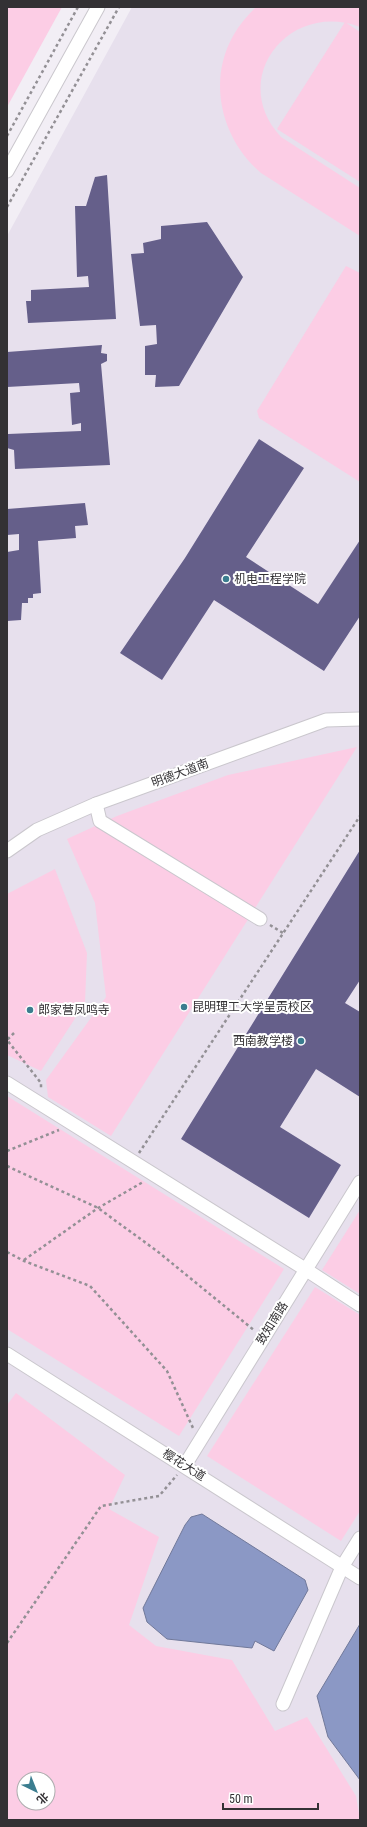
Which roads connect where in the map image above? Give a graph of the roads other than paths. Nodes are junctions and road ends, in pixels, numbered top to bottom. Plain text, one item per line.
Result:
1 (98, 7) edge
2 (7, 171) edge
3 (360, 719) edge
4 (96, 804) junction
5 (7, 851) edge
6 (260, 919) dead end
7 (7, 1083) edge
8 (360, 1182) edge
9 (305, 1269) junction
10 (360, 1305) edge
11 (7, 1354) edge
12 (185, 1465) junction
13 (360, 1538) edge
14 (342, 1567) junction
15 (360, 1578) edge
16 (283, 1704) dead end

1 - 2 street
3 - 4 street, 明德大道南
4 - 5 street, 明德大道南
4 - 6 street
7 - 9 street
8 - 9 street, 致知南路
9 - 10 street
9 - 12 street, 致知南路
11 - 12 street, 樱花大道
12 - 14 street, 樱花大道
13 - 14 street
14 - 15 street, 樱花大道
14 - 16 street

